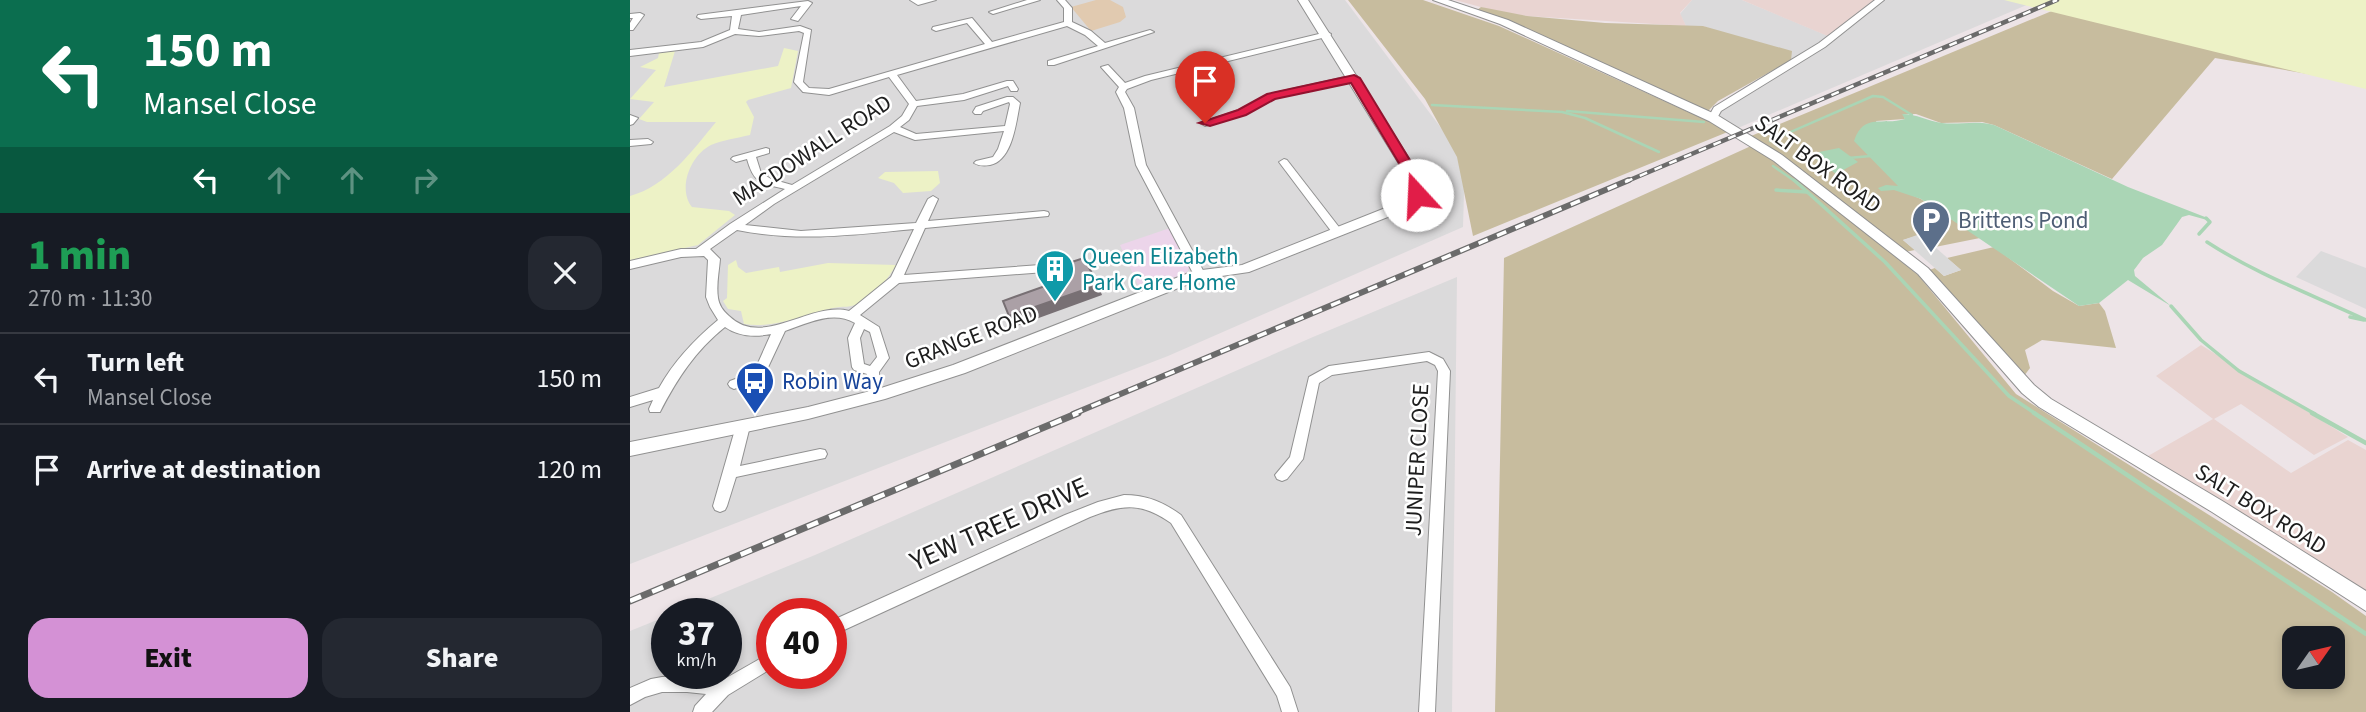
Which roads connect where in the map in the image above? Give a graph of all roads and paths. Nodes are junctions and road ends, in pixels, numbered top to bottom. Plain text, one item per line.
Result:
1 (914, 0) edge
2 (933, 0) edge
3 (1037, 0) edge
4 (1061, 0) edge
5 (1303, 0) edge
6 (1438, 0) edge
7 (1880, 0) edge
8 (993, 12) dead end
9 (737, 13) junction
10 (630, 16) edge
11 (701, 17) dead end
12 (795, 19) dead end
13 (1068, 23) junction
14 (630, 28) edge
15 (936, 29) dead end
16 (734, 31) junction
17 (1150, 32) dead end
18 (1327, 34) junction
19 (990, 45) junction
20 (1103, 46) junction
21 (630, 53) edge
22 (1051, 63) dead end
23 (1105, 67) dead end
24 (891, 74) junction
25 (1354, 78) junction
26 (1124, 87) junction
27 (1014, 89) dead end
28 (914, 104) junction
29 (978, 112) dead end
30 (1713, 118) junction
31 (1205, 123) dead end
32 (894, 128) junction
33 (1010, 128) junction
34 (648, 142) dead end
35 (630, 143) edge
36 (766, 151) dead end
37 (751, 155) junction
38 (736, 159) dead end
39 (1283, 162) dead end
40 (979, 163) dead end
41 (793, 188) junction
42 (933, 199) dead end
43 (1044, 214) dead end
44 (734, 226) junction
45 (918, 226) junction
46 (1338, 233) junction
47 (700, 251) junction
48 (630, 265) edge
49 (1054, 268) dead end
50 (1199, 274) junction
51 (896, 279) junction
52 (857, 319) junction
53 (724, 322) junction
54 (780, 328) junction
55 (873, 371) junction
56 (734, 384) dead end
57 (663, 392) junction
58 (874, 397) junction
59 (630, 402) edge
60 (655, 409) dead end
61 (743, 426) junction
62 (630, 449) edge
63 (820, 454) dead end
64 (732, 473) junction
65 (1282, 475) dead end
66 (720, 506) dead end
67 (2366, 602) edge
68 (847, 622) edge
69 (651, 688) edge
70 (722, 689) edge
71 (630, 697) edge
72 (701, 712) edge
73 (1290, 712) edge
74 (1427, 712) edge

1 - 2 street
3 - 8 street
4 - 13 street
5 - 18 street, GRANGE ROAD
6 - 30 street, SALT BOX ROAD
7 - 30 street
9 - 11 street
9 - 12 street
9 - 16 street
10 - 14 street
13 - 19 street
13 - 20 street
15 - 19 street
16 - 21 street
16 - 24 street
17 - 20 street
18 - 25 street, GRANGE ROAD
18 - 26 street
19 - 24 street
20 - 22 street
23 - 26 street
24 - 28 street, MACDOWALL ROAD
25 - 31 street
25 - 46 street, GRANGE ROAD
26 - 50 street
27 - 28 street
28 - 32 street, MACDOWALL ROAD
29 - 33 street
30 - 67 street, SALT BOX ROAD
32 - 33 street
32 - 41 street, MACDOWALL ROAD
33 - 40 street
34 - 35 street
36 - 37 street
37 - 38 street
37 - 41 street
39 - 46 street
41 - 44 street, MACDOWALL ROAD
42 - 45 street
43 - 45 street
44 - 45 street
44 - 47 street, MACDOWALL ROAD
45 - 51 street
46 - 50 street, GRANGE ROAD
47 - 48 street
47 - 53 street
49 - 51 street
50 - 58 street, GRANGE ROAD
51 - 52 street
52 - 54 street
52 - 55 street
52 - 55 street
53 - 54 street
53 - 57 street
54 - 56 street
55 - 58 street
57 - 59 street
57 - 60 street
58 - 61 street, GRANGE ROAD
61 - 62 street, GRANGE ROAD
61 - 64 street
63 - 64 street
64 - 66 street
65 - 74 street, JUNIPER CLOSE
68 - 73 street, YEW TREE DRIVE
69 - 71 street
70 - 72 street

